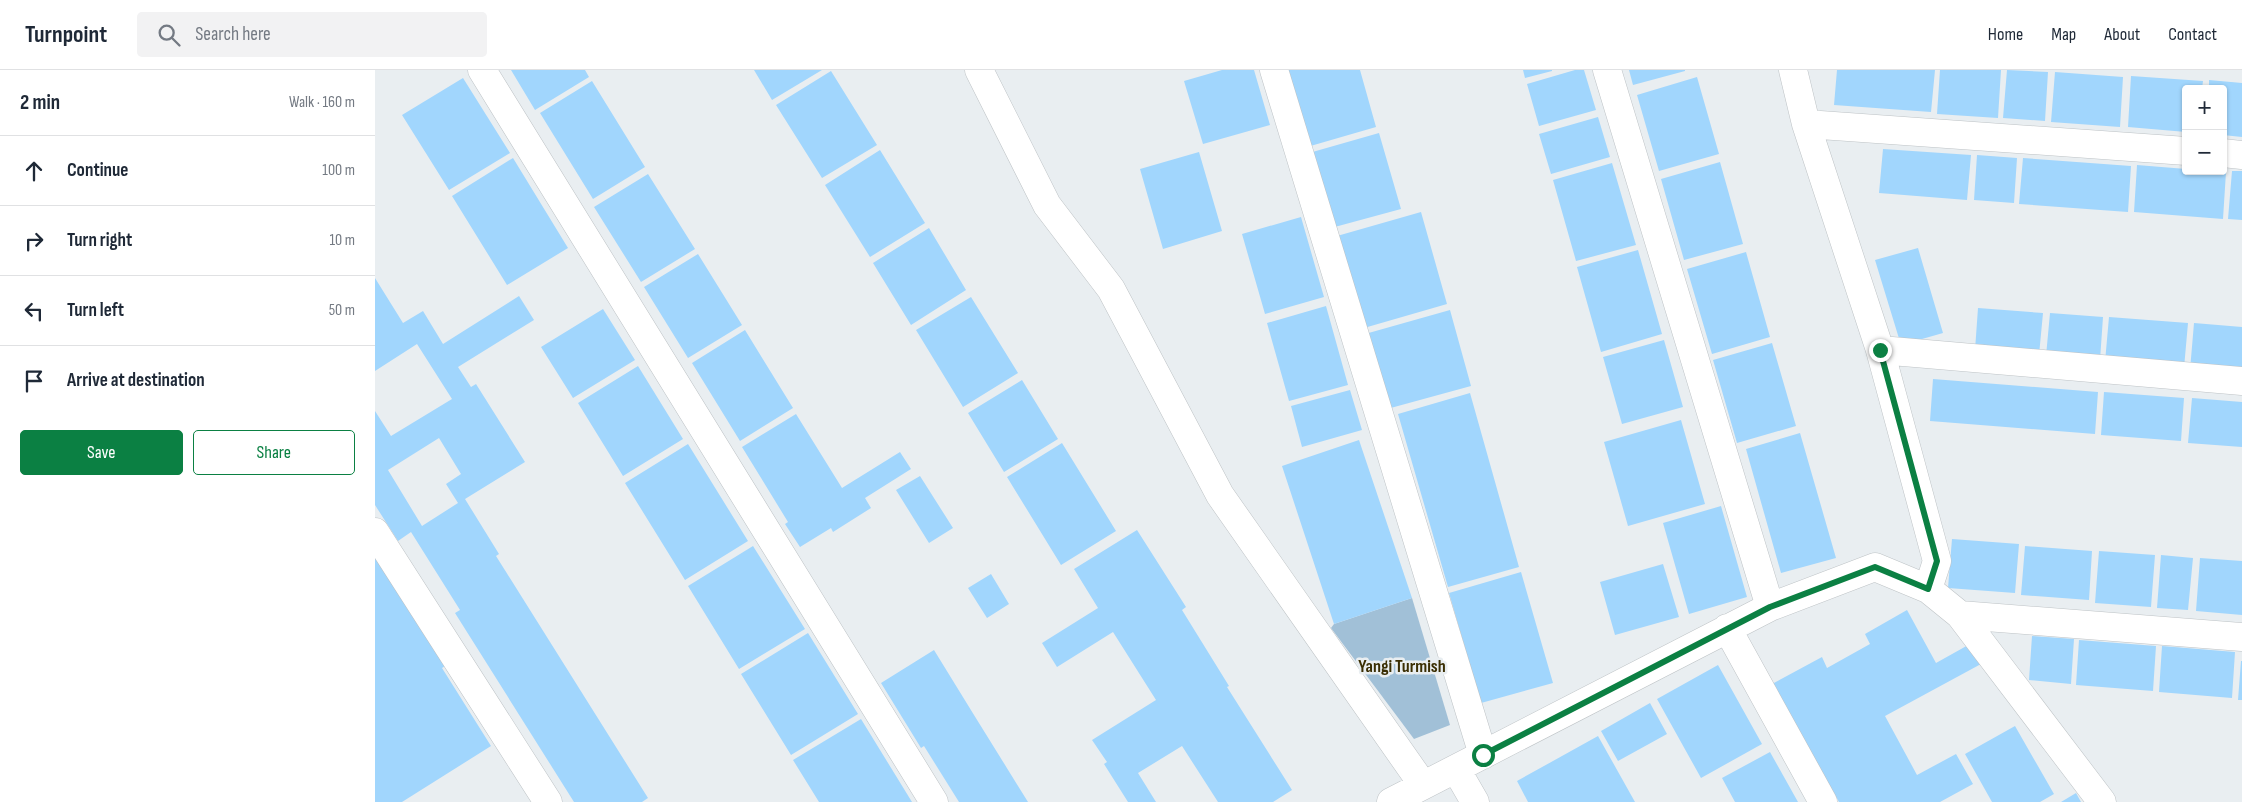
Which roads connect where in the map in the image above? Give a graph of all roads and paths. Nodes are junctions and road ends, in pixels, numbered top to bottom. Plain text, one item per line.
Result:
1 (482, 70) edge
2 (979, 70) edge
3 (1274, 70) edge
4 (1607, 70) edge
5 (1793, 70) edge
6 (1806, 124) junction
7 (2182, 151) edge
8 (2227, 153) edge
9 (2242, 154) edge
10 (1880, 350) junction
11 (2242, 381) edge
12 (375, 532) edge
13 (1928, 589) junction
14 (1770, 607) junction
15 (1960, 615) junction
16 (1727, 628) junction
17 (2242, 638) edge
18 (1483, 755) junction
19 (1456, 768) junction
20 (1423, 785) junction
21 (548, 802) edge
22 (934, 802) edge
23 (1391, 802) edge
24 (1475, 802) edge
25 (1823, 802) edge
26 (2102, 802) edge

1 - 22 street
2 - 20 street
3 - 18 street
4 - 14 street
5 - 6 street
6 - 7 street
6 - 10 street
8 - 9 street
10 - 11 street
10 - 13 street
12 - 21 street
13 - 14 street
13 - 15 street
14 - 16 street
15 - 17 street
15 - 26 street
16 - 18 street
16 - 25 street
18 - 19 street
19 - 20 street
19 - 24 street
20 - 23 street

